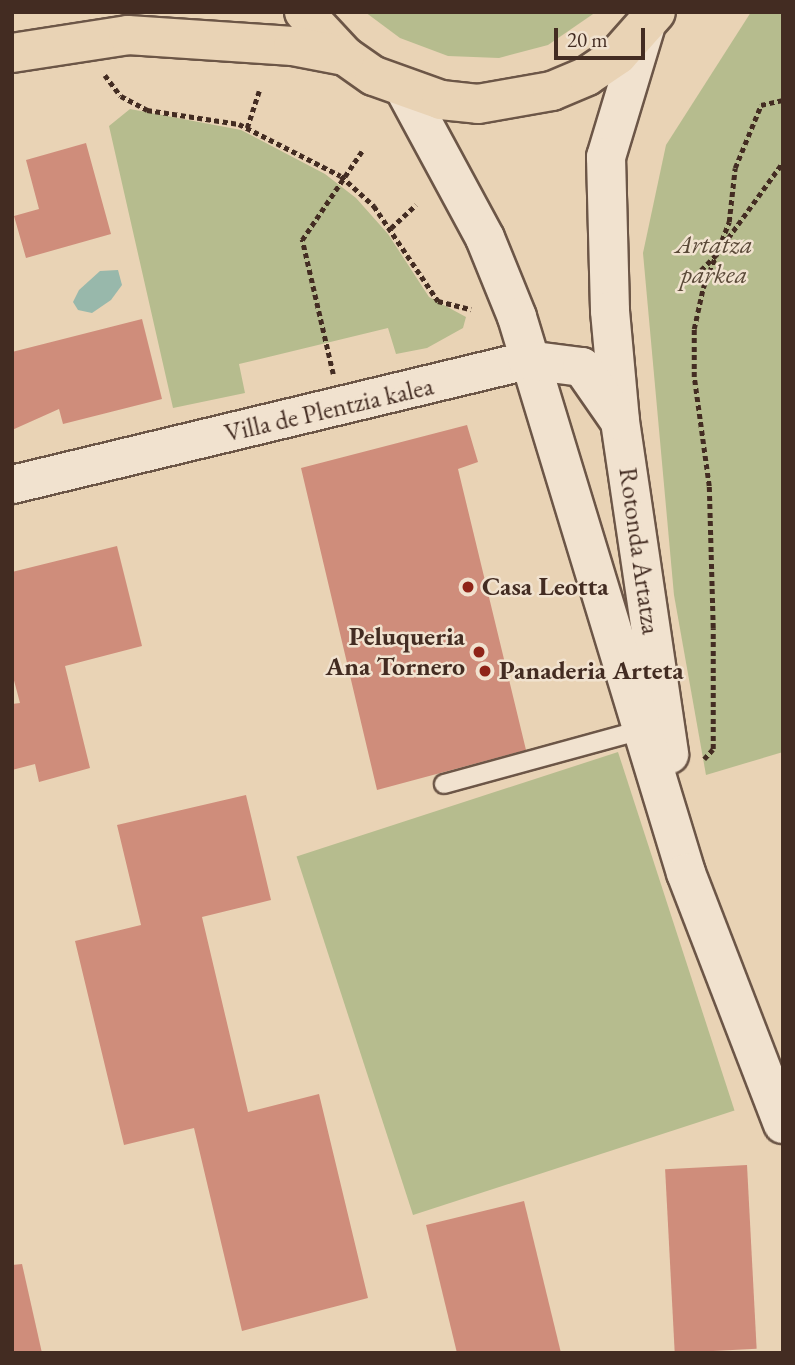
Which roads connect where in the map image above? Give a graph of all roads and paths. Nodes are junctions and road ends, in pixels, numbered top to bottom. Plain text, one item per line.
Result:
1 (304, 12) edge
2 (651, 20) edge
3 (12, 53) edge
4 (345, 56) junction
5 (105, 75) dead end
6 (405, 90) junction
7 (259, 91) dead end
8 (783, 100) edge
9 (247, 128) junction
10 (362, 151) dead end
11 (783, 162) edge
12 (341, 176) junction
13 (416, 205) dead end
14 (390, 229) junction
15 (717, 254) junction
16 (689, 282) dead end
17 (471, 309) dead end
18 (527, 360) junction
19 (335, 381) dead end
20 (620, 421) junction
21 (12, 484) edge
22 (642, 730) junction
23 (695, 769) dead end
24 (444, 784) dead end
25 (686, 873) junction
26 (783, 1124) edge

1 - 4 main road, Rotonda Artatza
2 - 6 main road, Rotonda Artatza
2 - 20 street, Rotonda Artatza
3 - 4 main road
4 - 6 main road, Rotonda Artatza
5 - 9 path
6 - 18 street, Rotonda Artatza
7 - 9 path
8 - 15 path
9 - 12 path
10 - 12 path
11 - 15 path
12 - 14 path
12 - 19 path
13 - 14 path
14 - 17 path
15 - 16 path
15 - 23 path
18 - 20 street, Villa de Plentzia kalea
18 - 21 street, Villa de Plentzia kalea
18 - 22 street, Rotonda Artatza
20 - 25 street, Rotonda Artatza
22 - 24 lane
22 - 25 street, Rotonda Artatza
25 - 26 street

